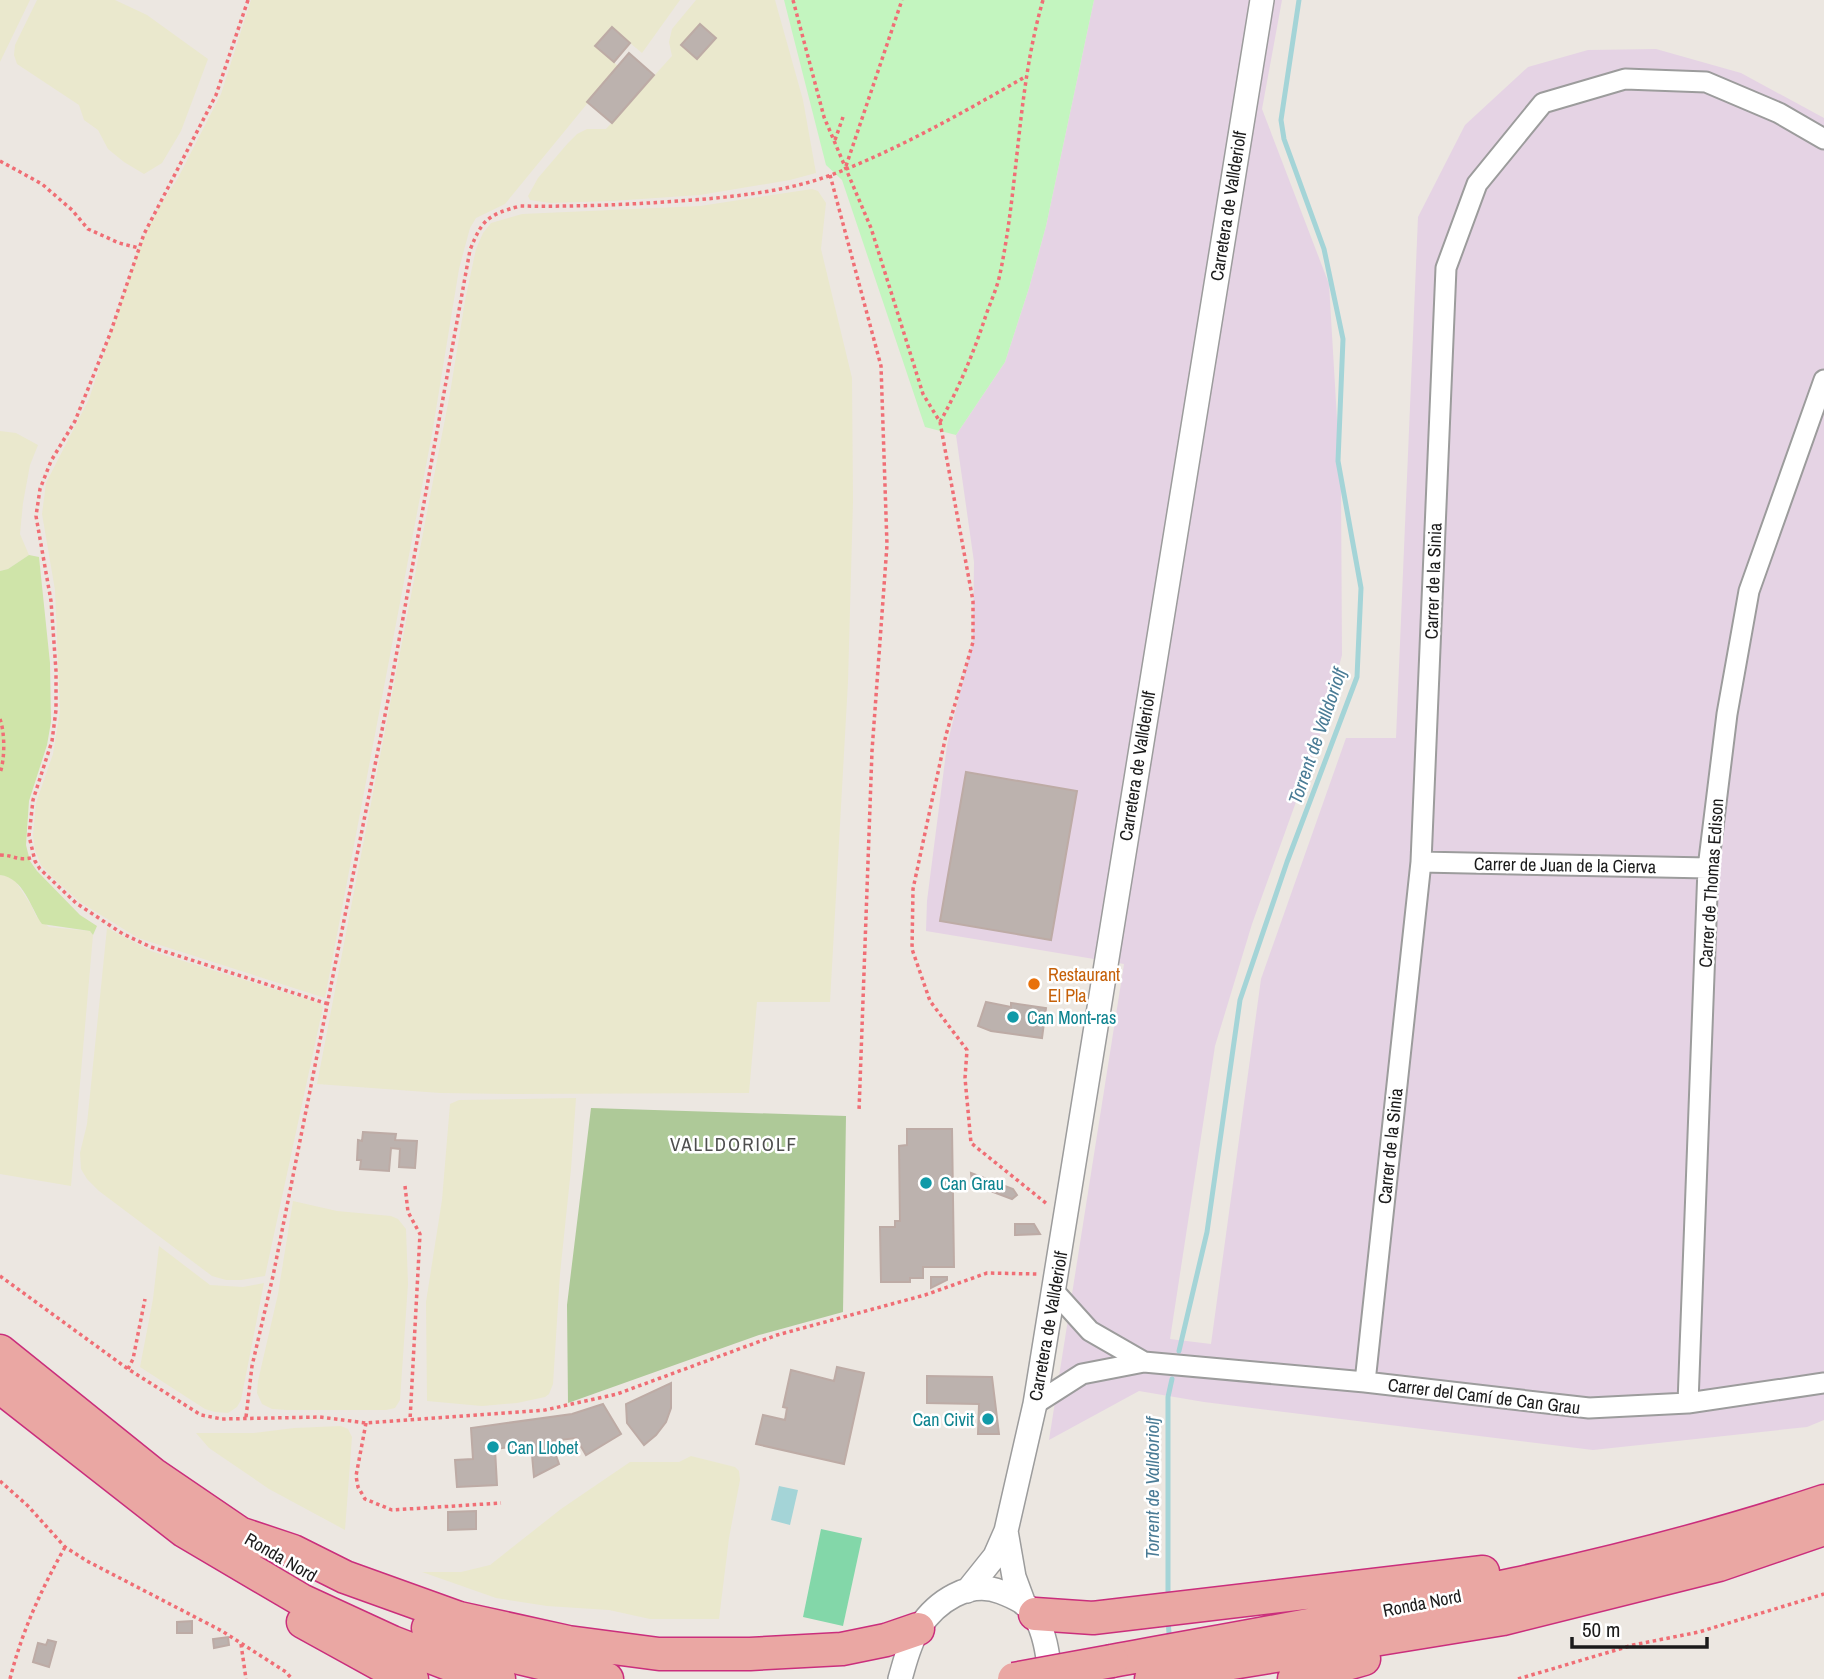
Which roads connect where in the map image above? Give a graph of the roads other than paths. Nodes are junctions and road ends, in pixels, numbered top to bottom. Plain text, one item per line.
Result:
1 (1262, 0) edge
2 (1824, 139) edge
3 (1824, 380) edge
4 (1421, 862) junction
5 (1709, 869) junction
6 (1054, 1282) junction
7 (0, 1351) edge
8 (1144, 1362) junction
9 (1365, 1382) junction
10 (1824, 1383) edge
11 (0, 1387) edge
12 (1688, 1403) junction
13 (1035, 1404) junction
14 (1824, 1501) edge
15 (1824, 1530) edge
16 (184, 1531) junction
17 (1006, 1531) junction
18 (236, 1532) junction
19 (1619, 1558) junction
20 (967, 1591) junction
21 (1029, 1609) junction
22 (1503, 1619) junction
23 (918, 1629) junction
24 (412, 1679) edge
25 (499, 1679) edge
26 (607, 1679) edge
27 (900, 1679) edge
28 (1014, 1679) edge
29 (1051, 1679) edge
30 (1151, 1679) edge
31 (1294, 1679) edge

1 - 6 street, Carretera de Vallderiolf
2 - 4 street, Carrer de la Sinia
3 - 5 street, Carrer de Thomas Edison
4 - 5 street, Carrer de Juan de la Cierva
4 - 9 street, Carrer de la Sinia
5 - 12 street, Carrer de Thomas Edison
6 - 8 street, Carrer del Camí de Can Grau
6 - 13 street, Carretera de Vallderiolf
7 - 18 highway, Ronda Nord
8 - 9 street, Carrer del Camí de Can Grau
8 - 13 street, Carrer del Camí de Can Grau
9 - 12 street, Carrer del Camí de Can Grau
10 - 12 street, Carrer del Camí de Can Grau
11 - 16 highway, Ronda Nord
13 - 17 street, Carretera de Vallderiolf
14 - 19 highway, Ronda Nord
15 - 22 highway, Ronda Nord
16 - 24 highway
16 - 25 highway, Ronda Nord
17 - 20 street, Carretera de Vallderiolf
17 - 21 street, Carretera de Vallderiolf
18 - 23 highway
18 - 26 highway, Ronda Nord
19 - 21 highway
19 - 28 highway, Ronda Nord, bridge
20 - 21 street
20 - 23 street
21 - 29 street, Carretera de Vallderiolf
22 - 30 highway, Ronda Nord
22 - 31 highway
23 - 27 street

